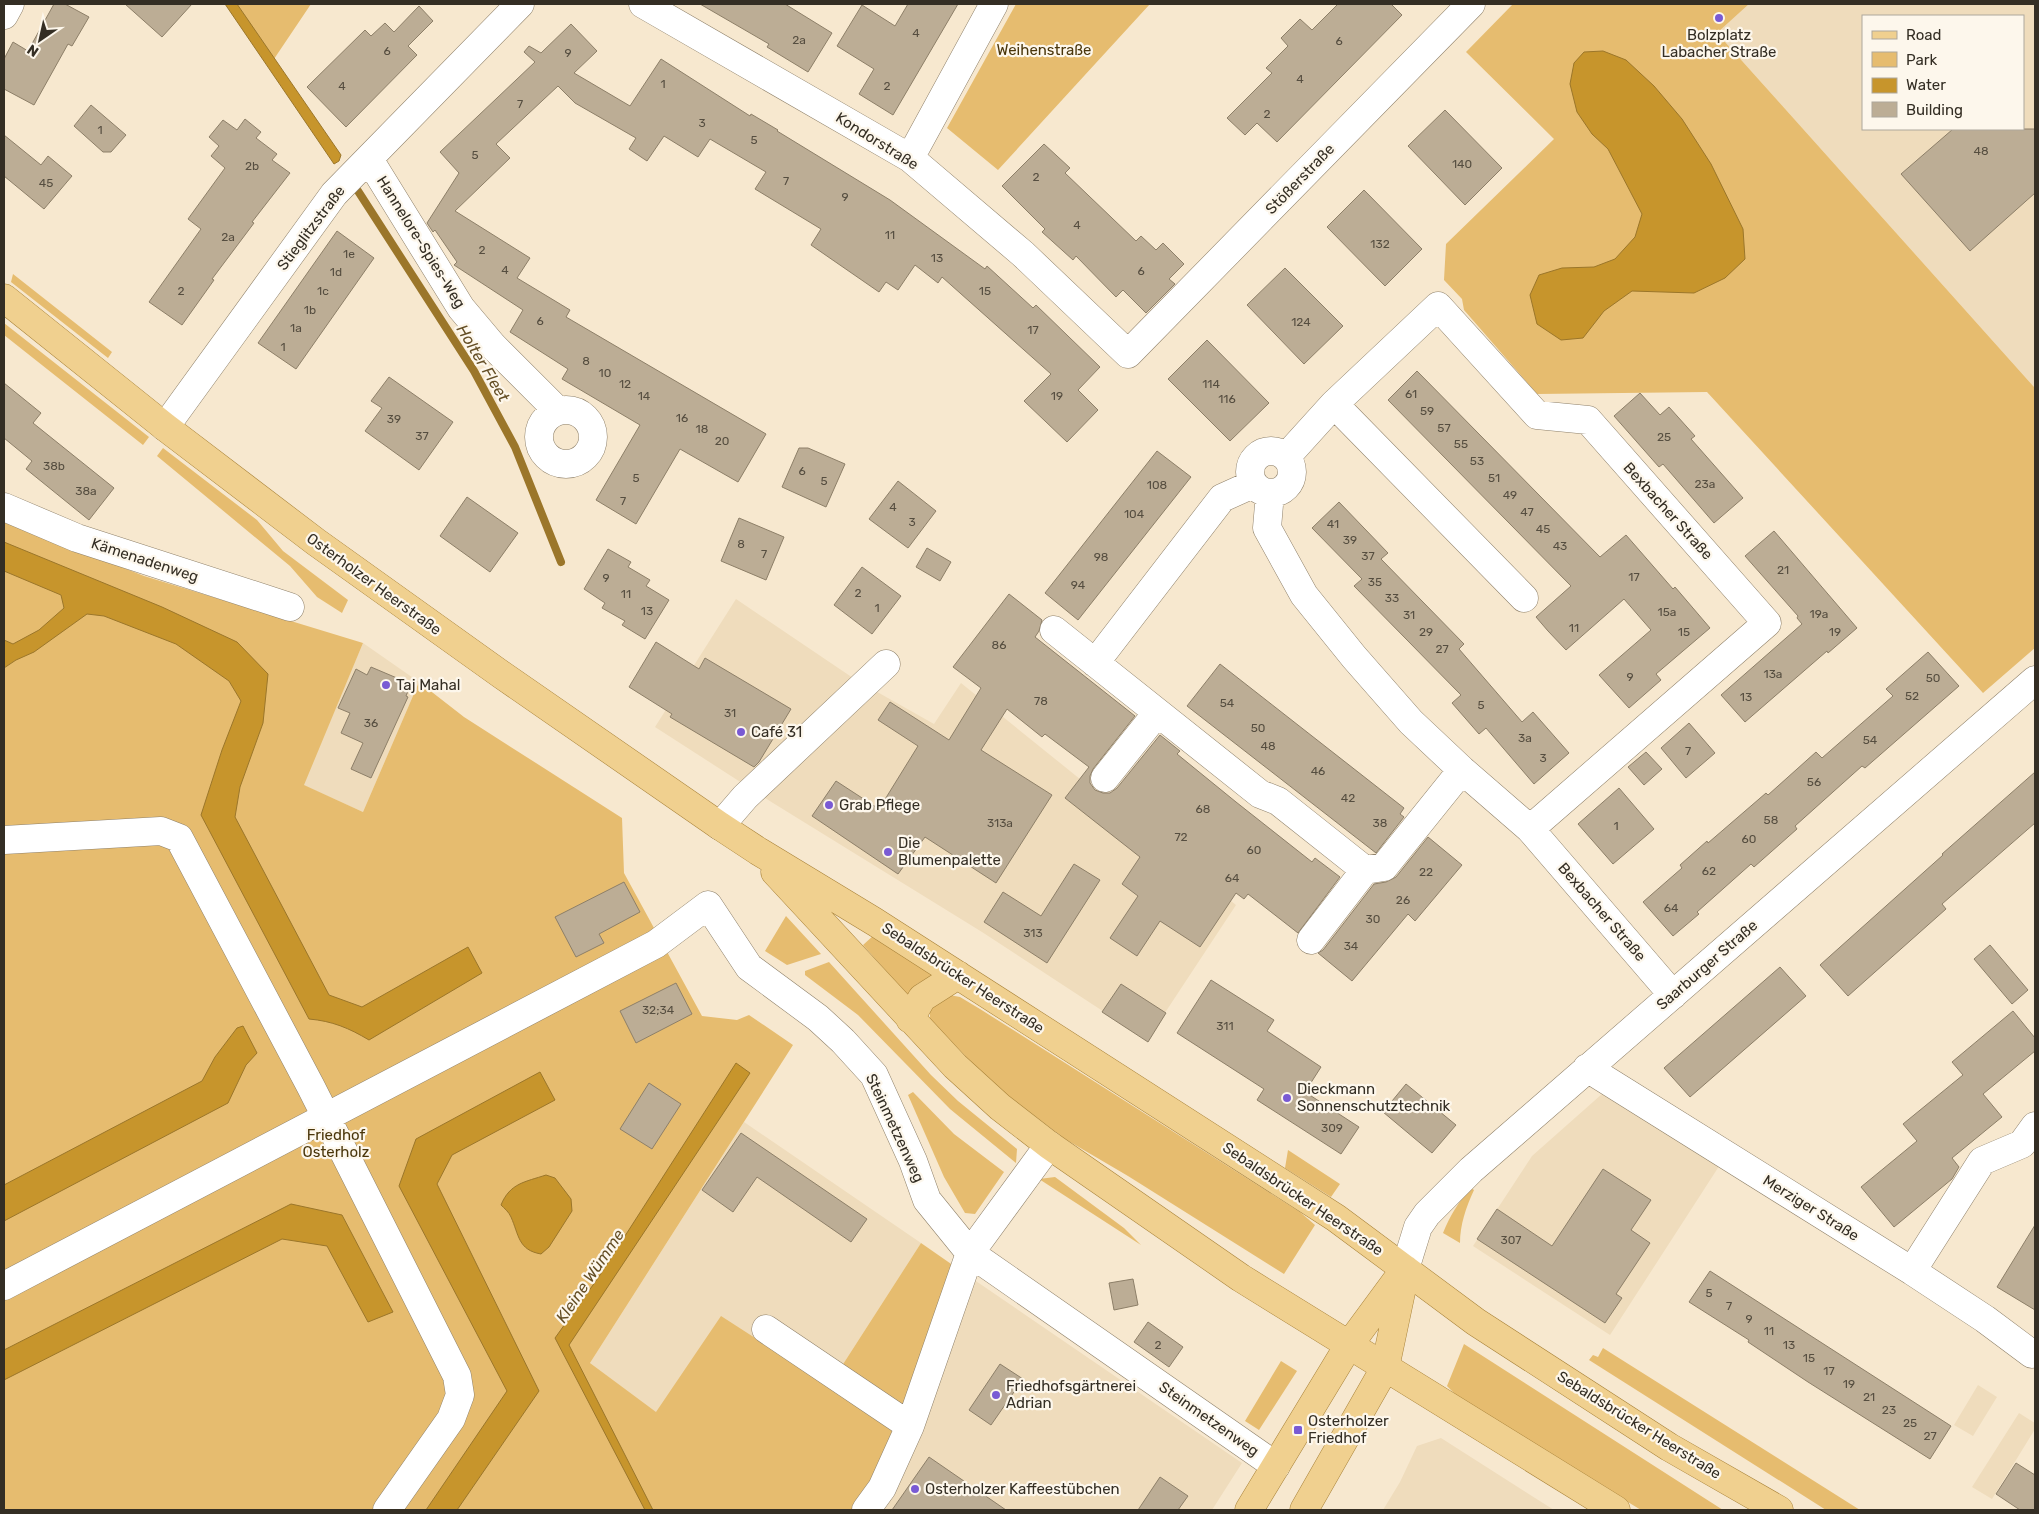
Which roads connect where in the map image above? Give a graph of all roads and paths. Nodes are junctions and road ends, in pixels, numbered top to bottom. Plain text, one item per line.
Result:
1 (10, 4) edge
2 (520, 4) edge
3 (643, 4) edge
4 (994, 4) edge
5 (1471, 4) edge
6 (4, 15) edge
7 (910, 158) junction
8 (369, 159) junction
9 (4, 298) edge
10 (1128, 354) joint
11 (1334, 404) junction
12 (558, 411) dead end
13 (165, 427) junction
14 (1262, 488) junction
15 (4, 507) edge
16 (1524, 598) dead end
17 (290, 607) dead end
18 (1054, 630) dead end
19 (1095, 663) junction
20 (886, 664) dead end
21 (2035, 680) edge
22 (1157, 712) junction
23 (1462, 770) junction
24 (1105, 778) dead end
25 (720, 826) junction
26 (1530, 830) junction
27 (4, 840) edge
28 (758, 852) junction
29 (1365, 870) junction
30 (876, 922) joint
31 (1311, 940) dead end
32 (958, 975) junction
33 (1673, 995) junction
34 (910, 1019) junction
35 (1587, 1068) junction
36 (326, 1118) junction
37 (2035, 1126) edge
38 (1049, 1145) junction
39 (970, 1253) junction
40 (1406, 1269) junction
41 (1912, 1271) junction
42 (4, 1286) edge
43 (766, 1329) dead end
44 (1349, 1345) junction
45 (2032, 1354) dead end
46 (1385, 1368) junction
47 (910, 1426) junction
48 (1276, 1466) junction
49 (387, 1510) edge
50 (866, 1510) edge
51 (1249, 1510) edge
52 (1304, 1510) edge
53 (1616, 1510) edge
54 (1779, 1510) edge

1 - 6 street
2 - 8 street, Stieglitzstraße
3 - 7 street, Kondorstraße
4 - 7 street
5 - 10 street, Stößerstraße
7 - 10 street, Kondorstraße
8 - 12 street, Hannelore-Spies-Weg
8 - 13 street, Stieglitzstraße
9 - 13 main road, Osterholzer Heerstraße
11 - 14 street, Bexbacher Straße
11 - 16 street
11 - 26 street, Bexbacher Straße
13 - 25 main road, Osterholzer Heerstraße
14 - 19 street
14 - 23 street, Bexbacher Straße
15 - 17 street, Kämenadenweg
18 - 19 street
19 - 22 street
20 - 25 street
21 - 33 street, Saarburger Straße
22 - 24 street
22 - 29 street
23 - 26 street, Bexbacher Straße
23 - 29 street
25 - 28 main road, Osterholzer Heerstraße
26 - 33 street, Bexbacher Straße
27 - 36 street
28 - 30 main road, Osterholzer Heerstraße
28 - 34 main road, Osterholzer Heerstraße
29 - 31 street
30 - 32 main road, Sebaldsbrücker Heerstraße
32 - 34 main road
32 - 40 main road, Sebaldsbrücker Heerstraße
33 - 35 street, Saarburger Straße
34 - 38 main road
35 - 40 street, Saarburger Straße
35 - 41 street, Merziger Straße
36 - 39 street, Steinmetzenweg
36 - 42 street
36 - 49 street
37 - 41 street
38 - 39 street
38 - 44 main road
39 - 47 street
39 - 48 street, Steinmetzenweg
40 - 44 main road
40 - 46 main road
40 - 54 main road, Sebaldsbrücker Heerstraße
41 - 45 street, Merziger Straße
43 - 47 street
44 - 46 main road
44 - 48 main road
46 - 52 main road
46 - 53 main road
47 - 50 street
48 - 51 main road

